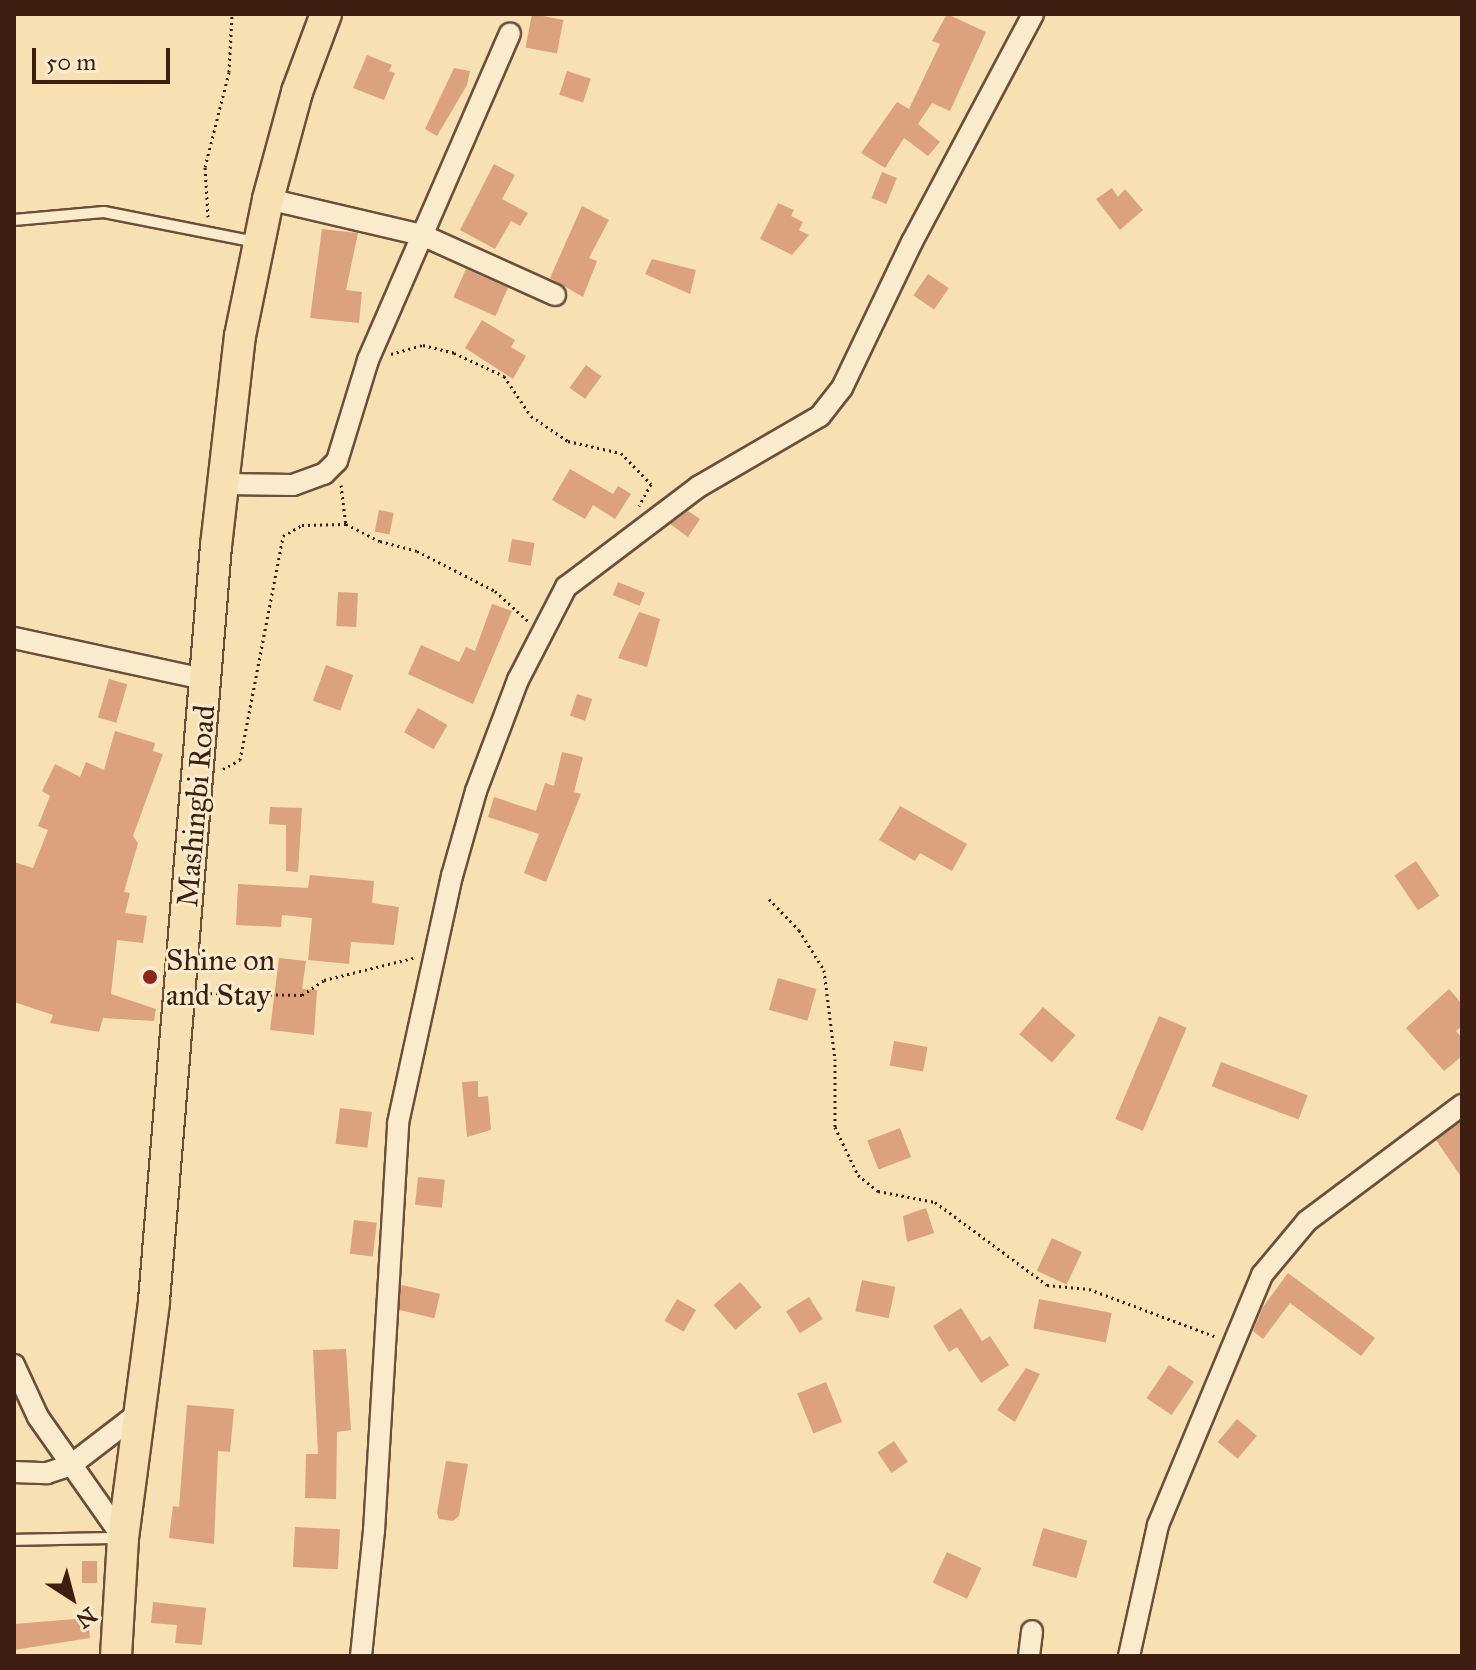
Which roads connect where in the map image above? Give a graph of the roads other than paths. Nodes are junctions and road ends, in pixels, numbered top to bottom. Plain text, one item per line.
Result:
1 (326, 14) edge
2 (1033, 14) edge
3 (510, 34) dead end
4 (268, 199) junction
5 (14, 220) edge
6 (422, 235) junction
7 (257, 242) junction
8 (555, 295) dead end
9 (223, 484) junction
10 (14, 638) edge
11 (208, 680) junction
12 (1462, 1105) edge
13 (14, 1365) edge
14 (140, 1412) junction
15 (71, 1465) junction
16 (14, 1472) edge
17 (123, 1538) junction
18 (14, 1540) edge
19 (1032, 1631) dead end
20 (116, 1656) edge
21 (361, 1656) edge
22 (1029, 1656) edge
23 (1129, 1656) edge

1 - 4 main road, Mashingbi Road
2 - 21 street
3 - 6 street
4 - 6 street
4 - 7 main road, Mashingbi Road
5 - 7 lane
6 - 8 street
6 - 9 street
7 - 9 main road, Mashingbi Road
9 - 11 main road, Mashingbi Road
10 - 11 street
11 - 14 main road, Mashingbi Road
12 - 23 street
13 - 15 street
14 - 15 street
14 - 17 main road, Mashingbi Road
15 - 16 street
15 - 17 street
17 - 18 lane
17 - 20 main road, Mashingbi Road
19 - 22 street

